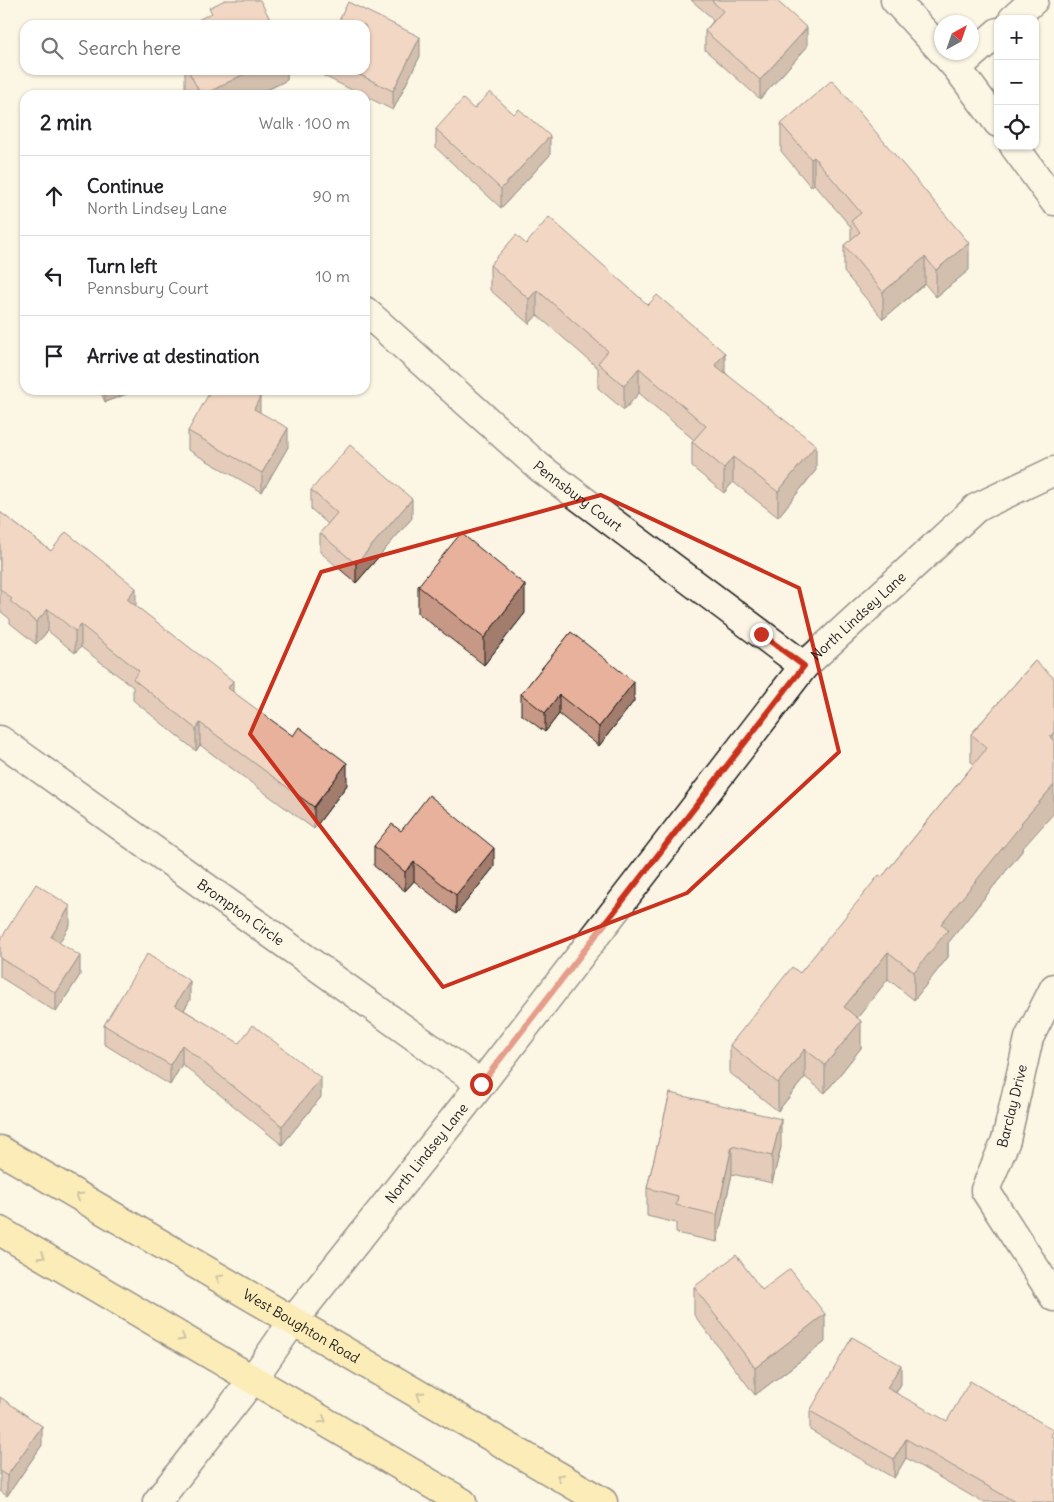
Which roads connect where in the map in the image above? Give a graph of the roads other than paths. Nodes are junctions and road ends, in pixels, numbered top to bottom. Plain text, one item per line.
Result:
1 (895, 0) edge
2 (1034, 0) edge
3 (1017, 15) edge
4 (994, 34) edge
5 (979, 41) edge
6 (934, 43) edge
7 (949, 60) edge
8 (994, 119) edge
9 (1017, 150) edge
10 (1054, 201) edge
11 (370, 315) edge
12 (1054, 471) edge
13 (804, 666) junction
14 (0, 740) edge
15 (1054, 988) edge
16 (481, 1084) junction
17 (0, 1150) edge
18 (0, 1231) edge
19 (1054, 1297) edge
20 (293, 1321) junction
21 (253, 1379) junction
22 (157, 1502) edge
23 (462, 1502) edge
24 (603, 1502) edge

1 - 6 street
2 - 3 street
4 - 5 street
7 - 8 street
9 - 10 street
11 - 13 street, Pennsbury Court
12 - 13 street, North Lindsey Lane
13 - 16 street, North Lindsey Lane
14 - 16 street, Brompton Circle
15 - 19 street, Barclay Drive
16 - 20 street, North Lindsey Lane
20 -> 17 main road, West Boughton Road
18 -> 21 main road
20 - 21 street, North Lindsey Lane
24 -> 20 main road, West Boughton Road
21 - 22 street
21 -> 23 main road

